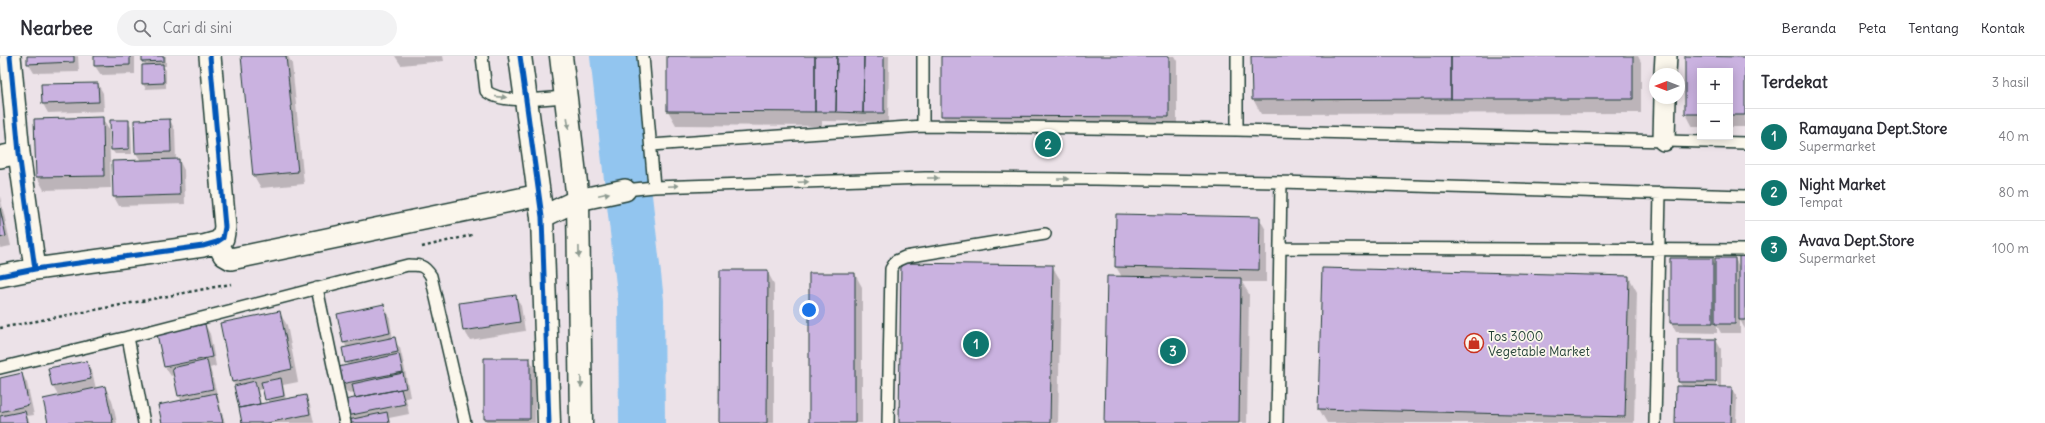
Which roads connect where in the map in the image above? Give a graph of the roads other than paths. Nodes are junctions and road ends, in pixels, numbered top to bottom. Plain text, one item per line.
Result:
1 (10, 56) edge
2 (210, 56) edge
3 (482, 56) edge
4 (520, 56) edge
5 (561, 56) edge
6 (643, 56) edge
7 (923, 56) edge
8 (1237, 56) edge
9 (1666, 56) edge
10 (1665, 68) edge
11 (565, 97) junction
12 (526, 100) junction
13 (1665, 104) edge
14 (924, 126) junction
15 (1237, 130) junction
16 (1664, 140) junction
17 (1745, 143) edge
18 (651, 145) junction
19 (10, 155) edge
20 (1281, 182) junction
21 (654, 187) junction
22 (629, 189) joint
23 (1660, 193) junction
24 (539, 195) junction
25 (1745, 196) edge
26 (578, 200) junction
27 (542, 217) junction
28 (1045, 234) dead end
29 (217, 242) junction
30 (1280, 248) junction
31 (1745, 250) edge
32 (1659, 251) junction
33 (35, 269) junction
34 (0, 276) edge
35 (317, 288) junction
36 (128, 337) junction
37 (0, 368) edge
38 (144, 423) edge
39 (345, 423) edge
40 (465, 423) edge
41 (549, 423) edge
42 (581, 423) edge
43 (888, 423) edge
44 (1278, 423) edge
45 (1654, 423) edge

1 - 19 street
2 - 29 street
3 -> 12 lane
4 - 12 street
5 - 11 street
6 - 18 lane
7 - 14 lane
8 - 15 lane
9 - 10 street
11 - 12 lane
11 -> 26 street
12 - 24 street
13 - 16 street
14 - 15 lane
14 - 18 lane
15 - 16 lane
16 - 17 lane
18 - 21 lane
19 - 33 street
21 -> 20 lane
20 - 23 lane
20 - 30 lane
21 - 22 lane
26 -> 22 street
23 - 25 lane
23 - 32 lane
24 - 27 street
24 - 29 street
26 - 27 street
26 -> 42 street
27 - 41 street
28 - 43 lane
29 - 33 street
30 - 32 lane
30 - 44 lane
31 - 32 lane
32 - 45 lane
33 - 34 street
35 - 36 lane
35 - 39 lane
35 - 40 lane
36 - 37 lane
36 - 38 lane

